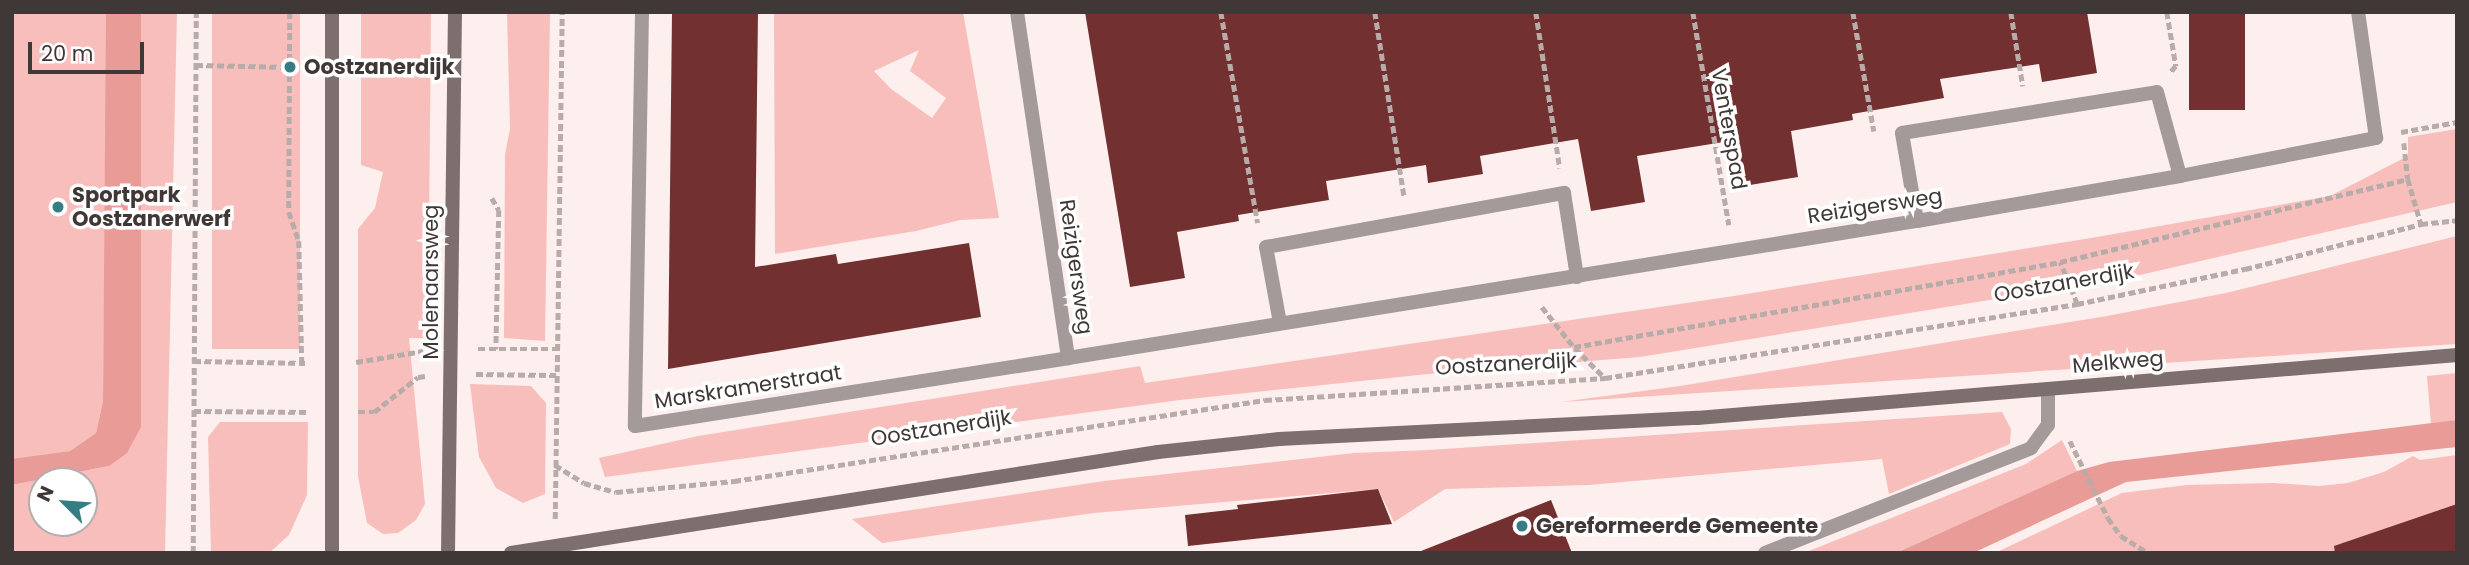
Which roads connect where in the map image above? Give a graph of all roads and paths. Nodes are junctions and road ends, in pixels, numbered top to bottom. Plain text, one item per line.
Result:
1 (196, 12) edge
2 (290, 12) edge
3 (332, 12) edge
4 (455, 12) edge
5 (562, 12) edge
6 (642, 12) edge
7 (1017, 12) edge
8 (1221, 12) edge
9 (1375, 12) edge
10 (1536, 12) edge
11 (1693, 12) edge
12 (1853, 12) edge
13 (2011, 12) edge
14 (2167, 12) edge
15 (2358, 12) edge
16 (196, 65) junction
17 (290, 67) junction
18 (2157, 92) junction
19 (2028, 114) junction
20 (2457, 122) edge
21 (2403, 131) junction
22 (1874, 132) dead end
23 (2376, 138) junction
24 (2180, 177) junction
25 (2408, 179) junction
26 (1564, 193) junction
27 (492, 198) dead end
28 (2457, 220) edge
29 (1408, 221) junction
30 (1917, 221) junction
31 (2421, 224) junction
32 (1266, 247) junction
33 (1733, 250) junction
34 (2060, 262) junction
35 (1577, 276) junction
36 (1526, 286) junction
37 (2077, 304) junction
38 (1280, 324) junction
39 (1574, 347) junction
40 (451, 349) junction
41 (496, 349) junction
42 (556, 349) junction
43 (2457, 355) edge
44 (1068, 358) junction
45 (194, 361) junction
46 (302, 363) junction
47 (332, 363) junction
48 (452, 374) junction
49 (555, 375) junction
50 (1605, 378) junction
51 (2048, 389) junction
52 (194, 411) junction
53 (331, 411) junction
54 (2068, 437) dead end
55 (555, 465) junction
56 (554, 544) junction
57 (193, 553) edge
58 (332, 553) edge
59 (448, 553) edge
60 (511, 553) edge
61 (1765, 553) edge
62 (2148, 553) edge

1 - 16 path
2 - 17 path
3 - 47 street
4 - 40 street, Molenaarsweg
5 - 42 path
6 - 44 street, Marskramerstraat
7 - 44 street, Reizigersweg
8 - 32 path
9 - 29 path
10 - 26 path
11 - 33 path, Venterspad
12 - 22 path
13 - 19 path
14 - 18 path
15 - 23 street
16 - 17 path
16 - 45 path
17 - 46 path
18 - 19 street
18 - 24 street
19 - 30 street
20 - 21 path
21 - 23 path
21 - 25 path
23 - 24 street, Reizigersweg
24 - 30 street, Reizigersweg
25 - 31 path
25 - 34 path
26 - 29 street
26 - 35 street
27 - 41 path
28 - 31 path, Oostzanerdijk
29 - 32 street
30 - 33 street, Reizigersweg
31 - 37 path, Oostzanerdijk
32 - 38 street
33 - 35 street, Reizigersweg
34 - 37 path
34 - 39 path
35 - 36 street, Reizigersweg
36 - 38 street, Reizigersweg
36 - 39 path
37 - 50 path, Oostzanerdijk
38 - 44 street, Reizigersweg
39 - 50 path
40 - 41 path
40 - 47 path
40 - 48 street, Molenaarsweg
41 - 42 path
42 - 49 path
43 - 51 street, Melkweg
45 - 46 path
45 - 52 path
46 - 47 path
47 - 53 street
48 - 49 path
48 - 53 path
48 - 59 street, Molenaarsweg
49 - 55 path
50 - 55 path, Oostzanerdijk
51 - 56 street
51 - 61 street, Melkweg
52 - 53 path
52 - 57 path
53 - 58 street
54 - 62 path
55 - 56 path
56 - 60 street

